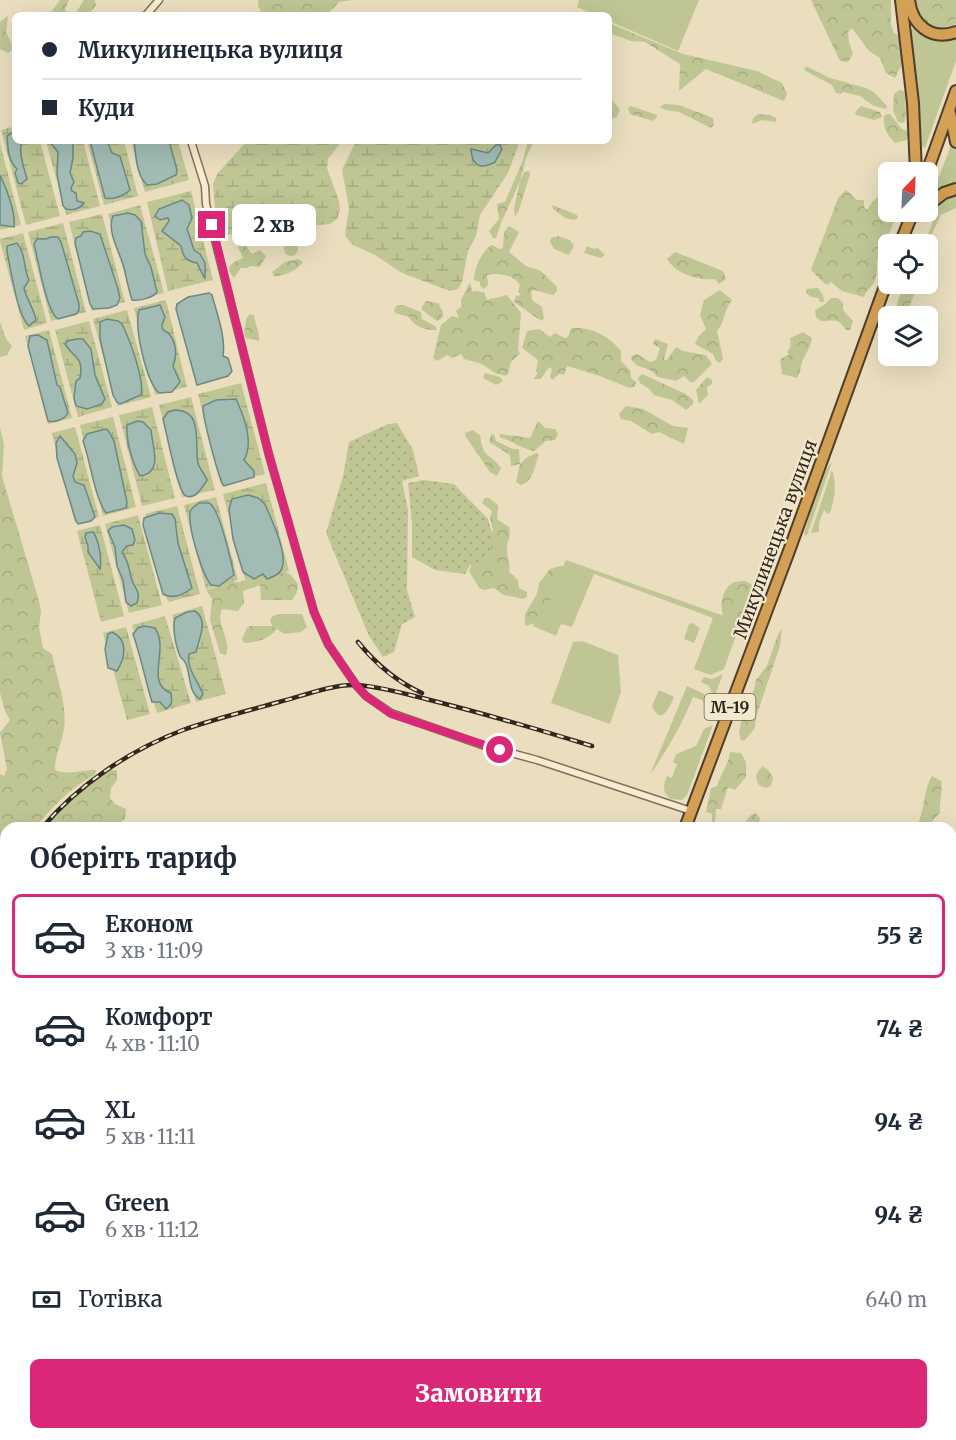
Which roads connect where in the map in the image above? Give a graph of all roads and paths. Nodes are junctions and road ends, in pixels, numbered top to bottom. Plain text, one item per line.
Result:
1 (159, 0) edge
2 (901, 0) edge
3 (909, 0) edge
4 (149, 12) edge
5 (956, 32) edge
6 (956, 92) edge
7 (950, 110) junction
8 (956, 142) edge
9 (192, 144) edge
10 (916, 162) edge
11 (931, 162) edge
12 (956, 189) edge
13 (938, 198) edge
14 (909, 222) edge
15 (912, 222) edge
16 (907, 228) junction
17 (904, 234) edge
18 (882, 294) edge
19 (691, 811) junction
20 (687, 822) edge

1 - 4 street
2 - 10 highway
3 - 5 highway
6 - 7 highway
7 - 8 highway
7 - 11 highway
9 - 19 street
12 - 13 highway
14 - 16 highway
15 - 16 highway
16 - 17 highway
18 - 19 highway, Микулинецька вулиця / М-19
19 - 20 highway, Микулинецька вулиця / М-19

